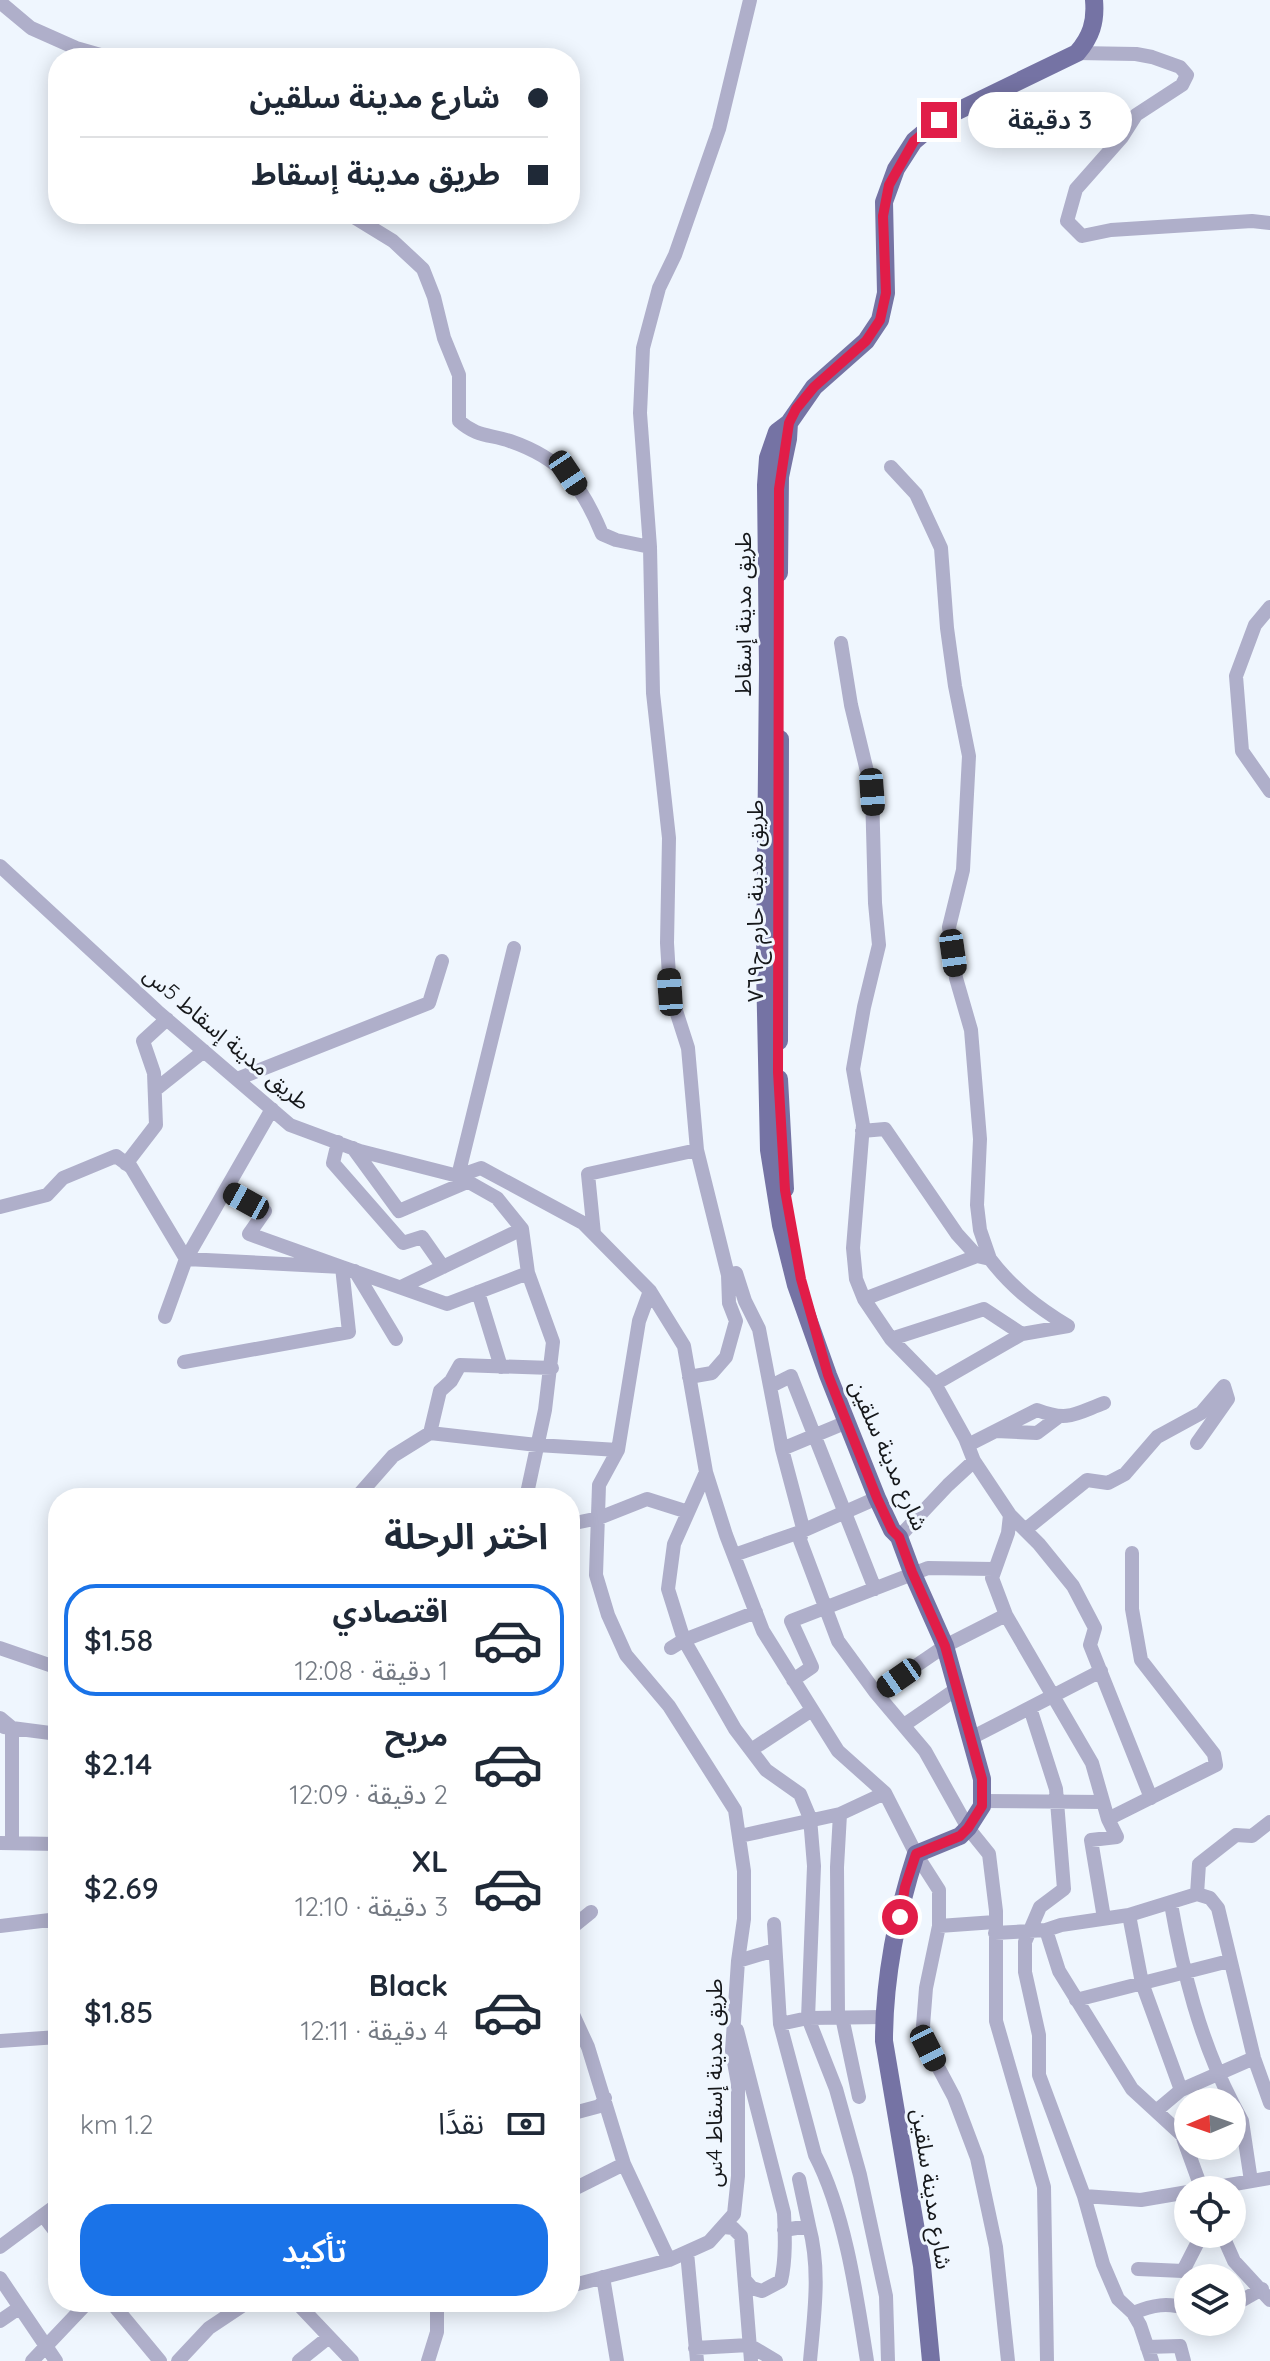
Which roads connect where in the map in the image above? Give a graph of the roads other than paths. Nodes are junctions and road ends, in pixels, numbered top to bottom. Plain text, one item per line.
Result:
1 (750, 0) edge
2 (1094, 0) edge
3 (0, 2) edge
4 (76, 48) edge
5 (1077, 53) junction
6 (1270, 223) edge
7 (365, 224) edge
8 (891, 467) dead end
9 (650, 547) junction
10 (1270, 607) edge
11 (841, 643) dead end
12 (1270, 791) edge
13 (0, 866) edge
14 (514, 948) dead end
15 (442, 961) dead end
16 (167, 1019) junction
17 (204, 1051) junction
18 (237, 1079) junction
19 (155, 1090) junction
20 (272, 1109) junction
21 (862, 1131) junction
22 (338, 1142) junction
23 (353, 1148) junction
24 (697, 1150) junction
25 (126, 1164) junction
26 (463, 1179) junction
27 (227, 1190) junction
28 (0, 1207) edge
29 (522, 1229) junction
30 (594, 1234) junction
31 (983, 1258) junction
32 (186, 1259) junction
33 (443, 1267) junction
34 (349, 1269) junction
35 (528, 1273) junction
36 (728, 1275) junction
37 (401, 1287) junction
38 (650, 1291) junction
39 (478, 1292) junction
40 (864, 1299) junction
41 (165, 1317) dead end
42 (1022, 1334) junction
43 (396, 1339) dead end
44 (891, 1339) junction
45 (184, 1362) dead end
46 (501, 1367) junction
47 (552, 1368) junction
48 (828, 1375) joint
49 (689, 1377) junction
50 (935, 1384) junction
51 (771, 1386) junction
52 (1104, 1403) dead end
53 (847, 1422) junction
54 (430, 1433) junction
55 (813, 1436) junction
56 (1197, 1443) dead end
57 (537, 1445) junction
58 (968, 1445) junction
59 (782, 1449) junction
60 (618, 1450) junction
61 (974, 1461) junction
62 (706, 1472) junction
63 (365, 1488) edge
64 (528, 1488) edge
65 (877, 1498) junction
66 (688, 1512) junction
67 (844, 1512) junction
68 (1010, 1515) junction
69 (599, 1518) junction
70 (580, 1522) edge
71 (1025, 1530) junction
72 (800, 1532) junction
73 (899, 1537) junction
74 (1132, 1553) dead end
75 (734, 1555) junction
76 (993, 1569) junction
77 (912, 1572) junction
78 (875, 1589) junction
79 (824, 1608) junction
80 (756, 1612) junction
81 (1006, 1615) junction
82 (678, 1644) junction
83 (945, 1646) junction
84 (0, 1648) edge
85 (48, 1665) edge
86 (1101, 1671) junction
87 (793, 1680) junction
88 (955, 1690) junction
89 (876, 1693) junction
90 (1055, 1697) junction
91 (1030, 1708) junction
92 (812, 1710) junction
93 (0, 1718) edge
94 (904, 1725) junction
95 (6, 1728) edge
96 (48, 1733) edge
97 (971, 1738) junction
98 (751, 1750) junction
99 (885, 1793) junction
100 (1151, 1798) junction
101 (982, 1801) junction
102 (1057, 1802) junction
103 (1102, 1802) junction
104 (840, 1814) junction
105 (1108, 1819) junction
106 (811, 1821) junction
107 (1270, 1822) edge
108 (968, 1828) junction
109 (740, 1836) junction
110 (6, 1843) edge
111 (48, 1844) edge
112 (916, 1854) junction
113 (814, 1866) junction
114 (837, 1867) junction
115 (1197, 1894) junction
116 (1171, 1904) junction
117 (591, 1912) dead end
118 (1129, 1915) junction
119 (1104, 1918) junction
120 (48, 1920) edge
121 (580, 1921) edge
122 (774, 1924) dead end
123 (0, 1926) edge
124 (939, 1926) junction
125 (995, 1927) junction
126 (1038, 1931) junction
127 (775, 1950) junction
128 (738, 1961) junction
129 (1229, 1961) junction
130 (1184, 1973) junction
131 (1142, 1983) junction
132 (1076, 2000) junction
133 (842, 2017) junction
134 (884, 2017) junction
135 (808, 2018) junction
136 (780, 2024) junction
137 (735, 2027) junction
138 (580, 2030) edge
139 (48, 2038) edge
140 (0, 2041) edge
141 (580, 2046) edge
142 (588, 2047) junction
143 (1254, 2058) junction
144 (1217, 2074) junction
145 (1180, 2088) edge
146 (1186, 2088) edge
147 (1224, 2088) edge
148 (1174, 2096) edge
149 (859, 2097) dead end
150 (605, 2098) junction
151 (1270, 2103) edge
152 (580, 2111) edge
153 (1156, 2111) junction
154 (1246, 2148) edge
155 (624, 2164) junction
156 (1196, 2176) edge
157 (1270, 2178) edge
158 (799, 2179) dead end
159 (1251, 2181) junction
160 (1246, 2182) edge
161 (580, 2186) edge
162 (1174, 2194) edge
163 (1084, 2196) junction
164 (48, 2211) edge
165 (43, 2215) junction
166 (48, 2222) edge
167 (809, 2226) junction
168 (724, 2227) junction
169 (784, 2230) junction
170 (0, 2246) edge
171 (1195, 2248) edge
172 (1228, 2248) edge
173 (687, 2252) junction
174 (669, 2260) junction
175 (1138, 2269) dead end
176 (603, 2277) junction
177 (0, 2278) edge
178 (745, 2280) junction
179 (580, 2283) edge
180 (1266, 2295) edge
181 (1246, 2301) edge
182 (1174, 2305) edge
183 (19, 2308) junction
184 (79, 2312) edge
185 (119, 2312) edge
186 (233, 2312) edge
187 (305, 2312) edge
188 (437, 2312) edge
189 (1133, 2313) junction
190 (0, 2321) edge
191 (329, 2337) junction
192 (749, 2345) junction
193 (47, 2348) junction
194 (696, 2354) edge
195 (1150, 2354) edge
196 (32, 2361) edge
197 (56, 2361) edge
198 (160, 2361) edge
199 (178, 2361) edge
200 (299, 2361) edge
201 (352, 2361) edge
202 (428, 2361) edge
203 (617, 2361) edge
204 (751, 2361) edge
205 (776, 2361) edge
206 (810, 2361) edge
207 (867, 2361) edge
208 (888, 2361) edge
209 (931, 2361) edge
210 (1008, 2361) edge
211 (1047, 2361) edge
212 (1184, 2361) edge

1 - 9 street
2 - 5 main road
3 - 4 street
5 - 6 street
5 - 48 main road, طريق مدينة حارم ح٧٦٩
7 - 9 street
8 - 31 street
9 - 24 street
10 - 12 street
11 - 21 street
13 - 16 street, طريق مدينة إسقاط 5س
14 - 26 street
15 - 18 street
16 - 17 street, طريق مدينة إسقاط 5س
16 - 19 street
17 - 18 street, طريق مدينة إسقاط 5س
17 - 19 street
18 - 20 street, طريق مدينة إسقاط 5س
19 - 25 street
20 - 22 street, طريق مدينة إسقاط 5س
20 - 27 street
21 - 31 street
21 - 40 street
22 - 23 street, طريق مدينة إسقاط 5س
22 - 33 street
23 - 26 street, طريق مدينة إسقاط 5س
23 - 26 street
24 - 30 street
24 - 36 street
25 - 28 street
25 - 32 street
26 - 29 street
26 - 30 street, طريق مدينة إسقاط 5س
27 - 32 street
27 - 34 street
29 - 33 street
29 - 35 street
30 - 38 street, طريق مدينة إسقاط 5س
31 - 40 street
31 - 42 street
32 - 34 street
32 - 41 street
33 - 37 street
34 - 37 street
34 - 43 street
34 - 45 street
35 - 39 street
35 - 47 street
36 - 49 street
36 - 51 street
37 - 39 street
38 - 49 street, طريق مدينة إسقاط 5س
38 - 60 street, طريق مدينة إسقاط 4س
39 - 46 street
40 - 44 street
42 - 44 street
42 - 50 street
44 - 50 street
46 - 47 street
46 - 54 street
47 - 57 street
48 - 53 main road, شارع مدينة سلقين
49 - 62 street, طريق مدينة إسقاط 5س
50 - 58 street
51 - 55 street
51 - 59 street
52 - 58 street
53 - 55 street
53 - 65 main road, شارع مدينة سلقين
54 - 57 street
54 - 63 street
55 - 59 street
55 - 67 street
56 - 71 street
57 - 60 street
57 - 64 street
58 - 61 street
59 - 72 street
60 - 69 street, طريق مدينة إسقاط 4س
61 - 68 street
61 - 73 street
62 - 66 street
62 - 75 street, طريق مدينة إسقاط 5س
65 - 67 street
65 - 73 main road, شارع مدينة سلقين
66 - 69 street
66 - 82 street
67 - 72 street
67 - 78 street
68 - 71 street
68 - 76 street
69 - 70 street
69 - 109 street, طريق مدينة إسقاط 4س
71 - 86 street
72 - 75 street
72 - 79 street
73 - 77 main road, شارع مدينة سلقين
74 - 100 street
75 - 80 street, طريق مدينة إسقاط 5س
76 - 77 street
76 - 81 street
77 - 78 street
77 - 83 main road, شارع مدينة سلقين
78 - 79 street
79 - 87 street
79 - 89 street
80 - 82 street
80 - 87 street, طريق مدينة إسقاط 5س
81 - 83 street
81 - 90 street
82 - 98 street
83 - 88 main road, شارع مدينة سلقين
83 - 89 street
84 - 85 street
86 - 90 street
86 - 100 street
87 - 92 street, طريق مدينة إسقاط 5س
88 - 94 street
88 - 97 main road, شارع مدينة سلقين
89 - 94 street
90 - 91 street
90 - 103 street
91 - 97 street
91 - 102 street
92 - 98 street
92 - 99 street, طريق مدينة إسقاط 5س
93 - 95 street
94 - 108 street
95 - 96 street
95 - 110 street
97 - 101 main road, شارع مدينة سلقين
98 - 106 street
99 - 104 street
99 - 112 street, طريق مدينة إسقاط 5س
100 - 105 street
101 - 102 street
101 - 108 main road
102 - 103 street
102 - 126 street
103 - 105 street
104 - 106 street
104 - 114 street
105 - 119 street
106 - 109 street
106 - 113 street
107 - 115 street
108 - 112 main road
108 - 125 street
109 - 128 street, طريق مدينة إسقاط 4س
110 - 111 street
112 - 124 street, طريق مدينة إسقاط 5س
112 - 134 main road, شارع مدينة سلقين
113 - 114 street
113 - 135 street
114 - 133 street
115 - 116 street
115 - 129 street
116 - 118 street
116 - 130 street
117 - 121 street
118 - 119 street
118 - 131 street
119 - 126 street
120 - 123 street
122 - 127 street
124 - 125 street
124 - 210 street, طريق مدينة إسقاط 5س
125 - 126 street
125 - 211 street
126 - 132 street
126 - 163 street
127 - 128 street
127 - 136 street
128 - 137 street, طريق مدينة إسقاط 4س
129 - 130 street
129 - 143 street
130 - 131 street
130 - 144 street
131 - 132 street
131 - 145 street
132 - 153 street
133 - 134 street
133 - 135 street
133 - 149 street
134 - 209 main road, شارع مدينة سلقين
135 - 136 street
135 - 208 street
136 - 207 street
137 - 168 street, طريق مدينة إسقاط 4س
137 - 169 street
138 - 142 street
139 - 140 street
141 - 142 street
142 - 150 street
143 - 144 street
143 - 151 street
144 - 146 street
144 - 147 street
148 - 153 street
150 - 152 street
150 - 155 street
153 - 156 street
154 - 159 street
155 - 161 street
155 - 174 street
157 - 159 street
158 - 167 street
159 - 160 street
162 - 163 street
163 - 189 street
164 - 165 street
165 - 166 street
165 - 170 street
167 - 169 street
167 - 206 street
168 - 173 street
168 - 178 street
169 - 178 street
171 - 175 street
172 - 180 street
173 - 174 street
173 - 194 street
174 - 176 street
176 - 179 street
176 - 203 street
177 - 183 street
178 - 192 street
180 - 181 street
182 - 189 street
183 - 190 street
183 - 193 street
184 - 193 street
185 - 198 street
186 - 199 street
187 - 191 street
188 - 202 street
189 - 195 street
191 - 200 street
191 - 201 street
192 - 194 street
192 - 204 street
192 - 205 street
193 - 196 street
193 - 197 street
195 - 212 street

